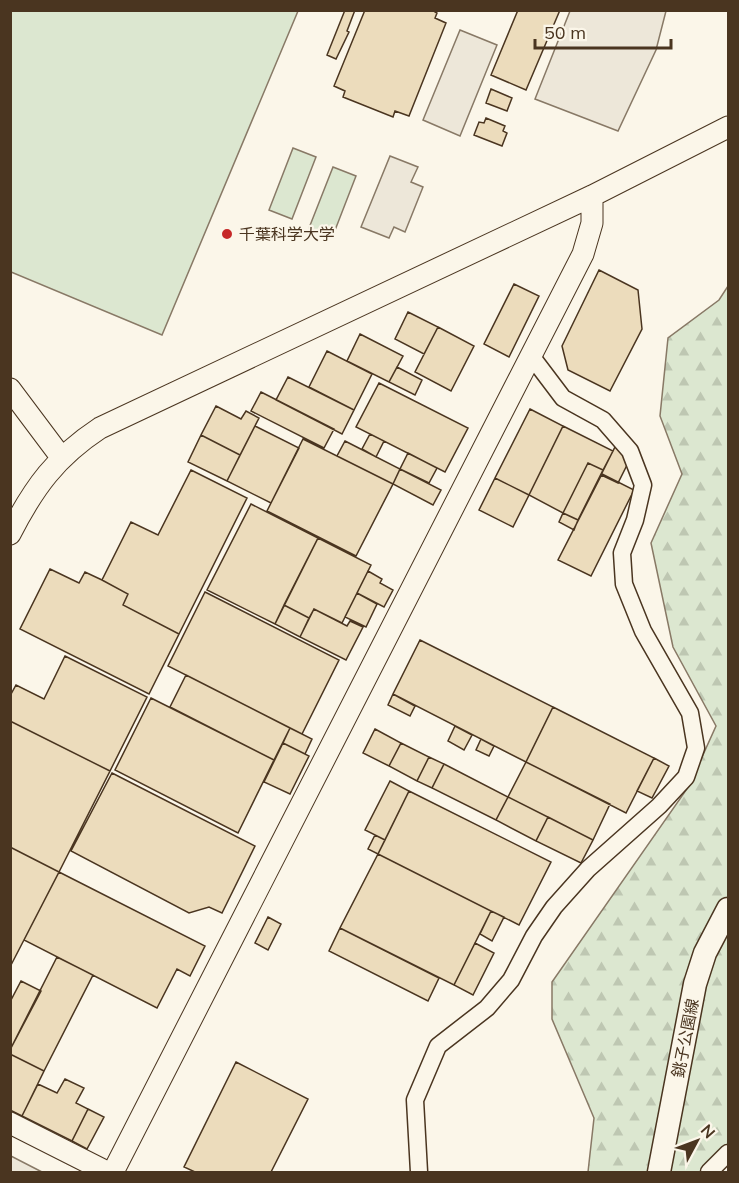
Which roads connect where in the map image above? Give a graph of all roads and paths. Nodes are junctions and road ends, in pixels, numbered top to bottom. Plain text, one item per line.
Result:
1 (729, 127) edge
2 (592, 196) junction
3 (532, 357) junction
4 (10, 389) edge
5 (61, 457) junction
6 (10, 534) edge
7 (729, 909) edge
8 (10, 1123) edge
9 (729, 1153) edge
10 (107, 1173) edge
11 (113, 1173) edge
12 (419, 1173) edge
13 (659, 1173) edge
14 (709, 1173) edge

1 - 2 street
2 - 3 street
2 - 5 street
3 - 11 street
3 - 12 street
4 - 5 street
5 - 6 street
7 - 13 main road, 銚子公園線
8 - 10 street
9 - 14 street

